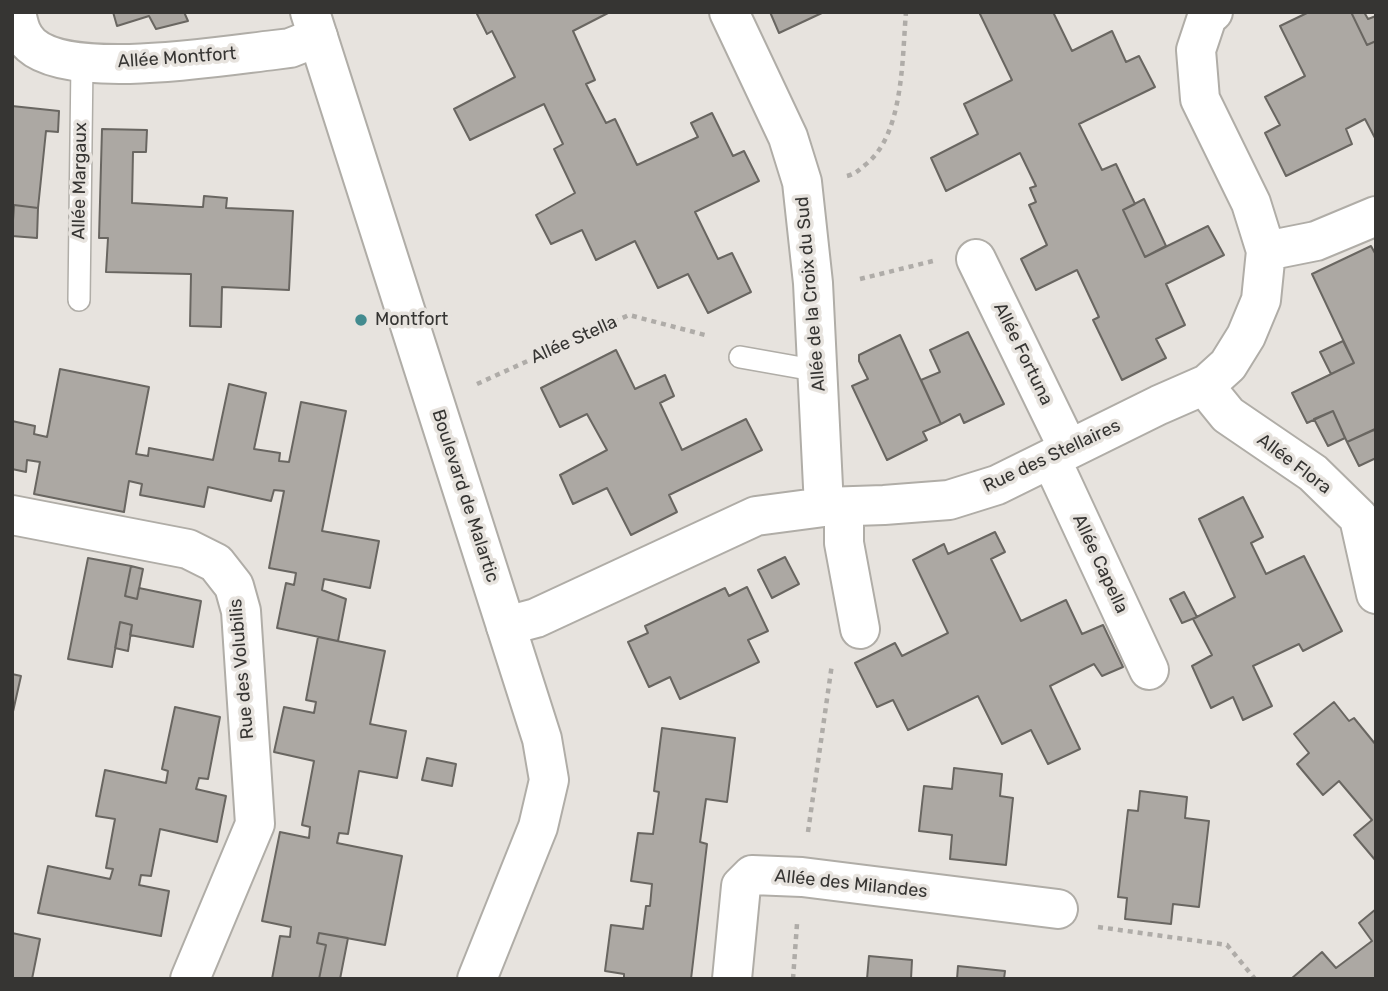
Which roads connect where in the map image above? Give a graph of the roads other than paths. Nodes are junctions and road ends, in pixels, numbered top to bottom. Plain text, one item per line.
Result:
1 (729, 12) edge
2 (1206, 14) edge
3 (314, 25) edge
4 (16, 26) edge
5 (82, 62) junction
6 (1376, 216) edge
7 (1266, 251) junction
8 (976, 259) road end
9 (79, 300) dead end
10 (740, 357) road end
11 (818, 364) junction
12 (1207, 384) junction
13 (1060, 454) junction
14 (834, 507) junction
15 (12, 515) edge
16 (1376, 594) edge
17 (506, 626) junction
18 (860, 629) road end
19 (1149, 670) dead end
20 (1058, 909) road end
21 (190, 979) edge
22 (477, 979) edge
23 (732, 979) edge

1 - 11 street, Allée de la Croix du Sud
2 - 7 street, Rue des Stellaires
3 - 5 street, Allée Montfort
3 - 17 street, Boulevard de Malartic
4 - 5 street, Allée Montfort
5 - 9 lane, Allée Margaux
6 - 7 street
7 - 12 street, Rue des Stellaires
8 - 13 street, Allée Fortuna
10 - 11 lane
11 - 14 street, Allée de la Croix du Sud
12 - 13 street, Rue des Stellaires
12 - 16 street, Allée Flora
13 - 14 street, Rue des Stellaires
13 - 19 street, Allée Capella
14 - 17 street, Rue des Stellaires
14 - 18 street, Allée de la Croix du Sud
15 - 21 street, Rue des Volubilis
17 - 22 street, Boulevard de Malartic
20 - 23 street, Allée des Milandes

